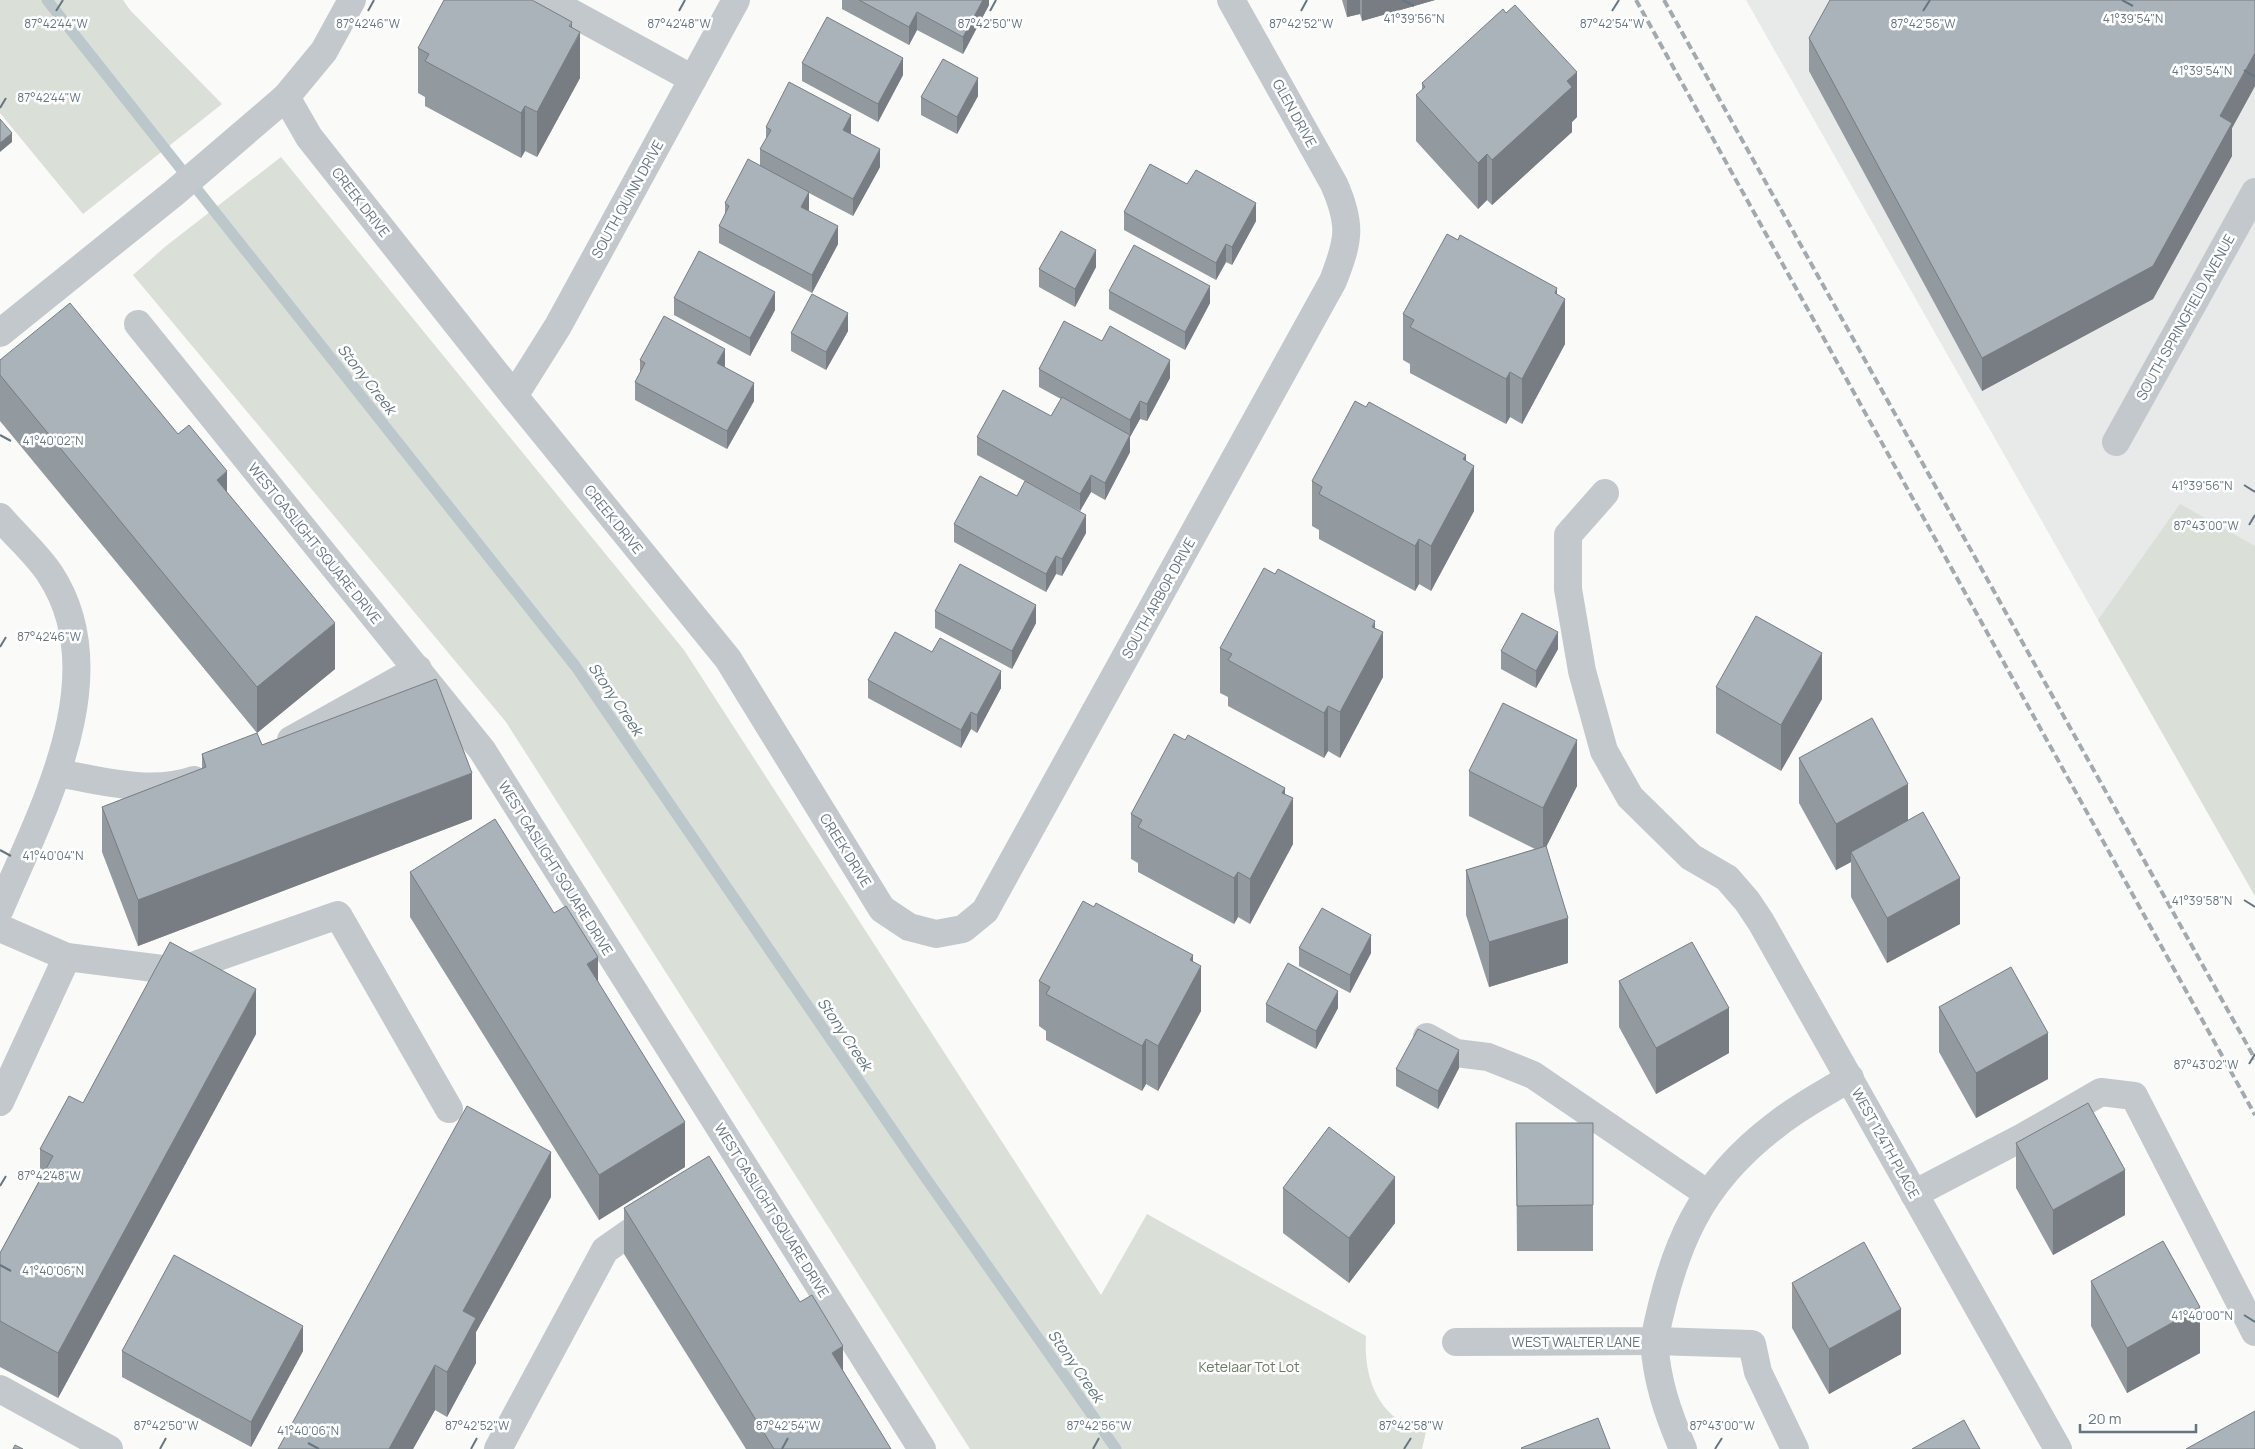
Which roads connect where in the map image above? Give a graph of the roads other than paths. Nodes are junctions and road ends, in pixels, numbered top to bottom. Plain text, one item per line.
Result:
1 (352, 0) edge
2 (548, 0) edge
3 (736, 0) edge
4 (1231, 0) edge
5 (693, 79) junction
6 (286, 97) junction
7 (2255, 192) edge
8 (1347, 231) joint
9 (138, 324) dead end
10 (0, 333) edge
11 (514, 396) junction
12 (2116, 442) dead end
13 (1605, 493) dead end
14 (0, 517) edge
15 (418, 669) junction
16 (271, 751) edge
17 (216, 772) edge
18 (58, 773) junction
19 (0, 909) edge
20 (0, 928) edge
21 (936, 934) joint
22 (67, 957) junction
23 (1422, 1034) edge
24 (1850, 1078) junction
25 (0, 1102) edge
26 (449, 1108) dead end
27 (738, 1156) junction
28 (714, 1173) edge
29 (1708, 1194) junction
30 (1914, 1194) junction
31 (675, 1200) edge
32 (2255, 1332) edge
33 (1654, 1340) junction
34 (1456, 1342) dead end
35 (0, 1389) edge
36 (109, 1449) edge
37 (498, 1449) edge
38 (922, 1449) edge
39 (1683, 1449) edge
40 (1795, 1449) edge
41 (2058, 1449) edge

1 - 6 street
2 - 5 street
3 - 5 street, SOUTH QUINN DRIVE
4 - 8 street, GLEN DRIVE
5 - 11 street, SOUTH QUINN DRIVE
6 - 10 street
6 - 11 street, CREEK DRIVE
7 - 12 street, SOUTH SPRINGFIELD AVENUE
8 - 21 street, SOUTH ARBOR DRIVE
9 - 15 street, WEST GASLIGHT SQUARE DRIVE
11 - 21 street, CREEK DRIVE
13 - 24 street, WEST 124TH PLACE
14 - 18 street
15 - 16 street
15 - 27 street, WEST GASLIGHT SQUARE DRIVE
17 - 18 street
18 - 19 street
20 - 22 street
22 - 25 street
22 - 26 street
23 - 29 street
24 - 29 street, WEST WALTER LANE
24 - 30 street, WEST 124TH PLACE
27 - 28 street
27 - 38 street, WEST GASLIGHT SQUARE DRIVE
29 - 33 street, WEST WALTER LANE
30 - 32 street
30 - 41 street, WEST 124TH PLACE
31 - 37 street
33 - 34 street, WEST WALTER LANE
33 - 39 street
33 - 40 street
35 - 36 street

